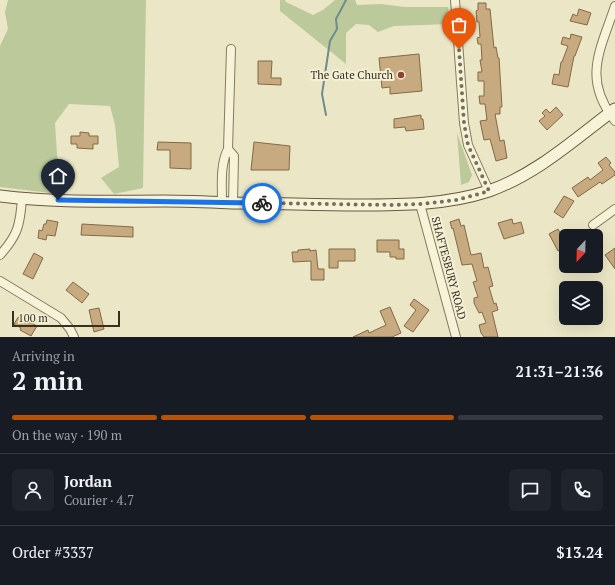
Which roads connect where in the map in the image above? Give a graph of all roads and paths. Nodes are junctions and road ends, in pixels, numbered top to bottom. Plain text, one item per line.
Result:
1 (455, 0) edge
2 (615, 6) edge
3 (230, 49) dead end
4 (613, 114) edge
5 (489, 191) junction
6 (0, 196) edge
7 (22, 198) junction
8 (228, 202) junction
9 (420, 204) junction
10 (615, 209) edge
11 (593, 225) dead end
12 (0, 255) edge
13 (0, 281) edge
14 (74, 337) edge
15 (456, 337) edge

1 - 5 street
2 - 4 street
3 - 8 street
4 - 5 street
5 - 9 street
6 - 7 street
7 - 8 street
7 - 12 street
8 - 9 street
9 - 15 street, SHAFTESBURY ROAD
10 - 11 street
13 - 14 street

